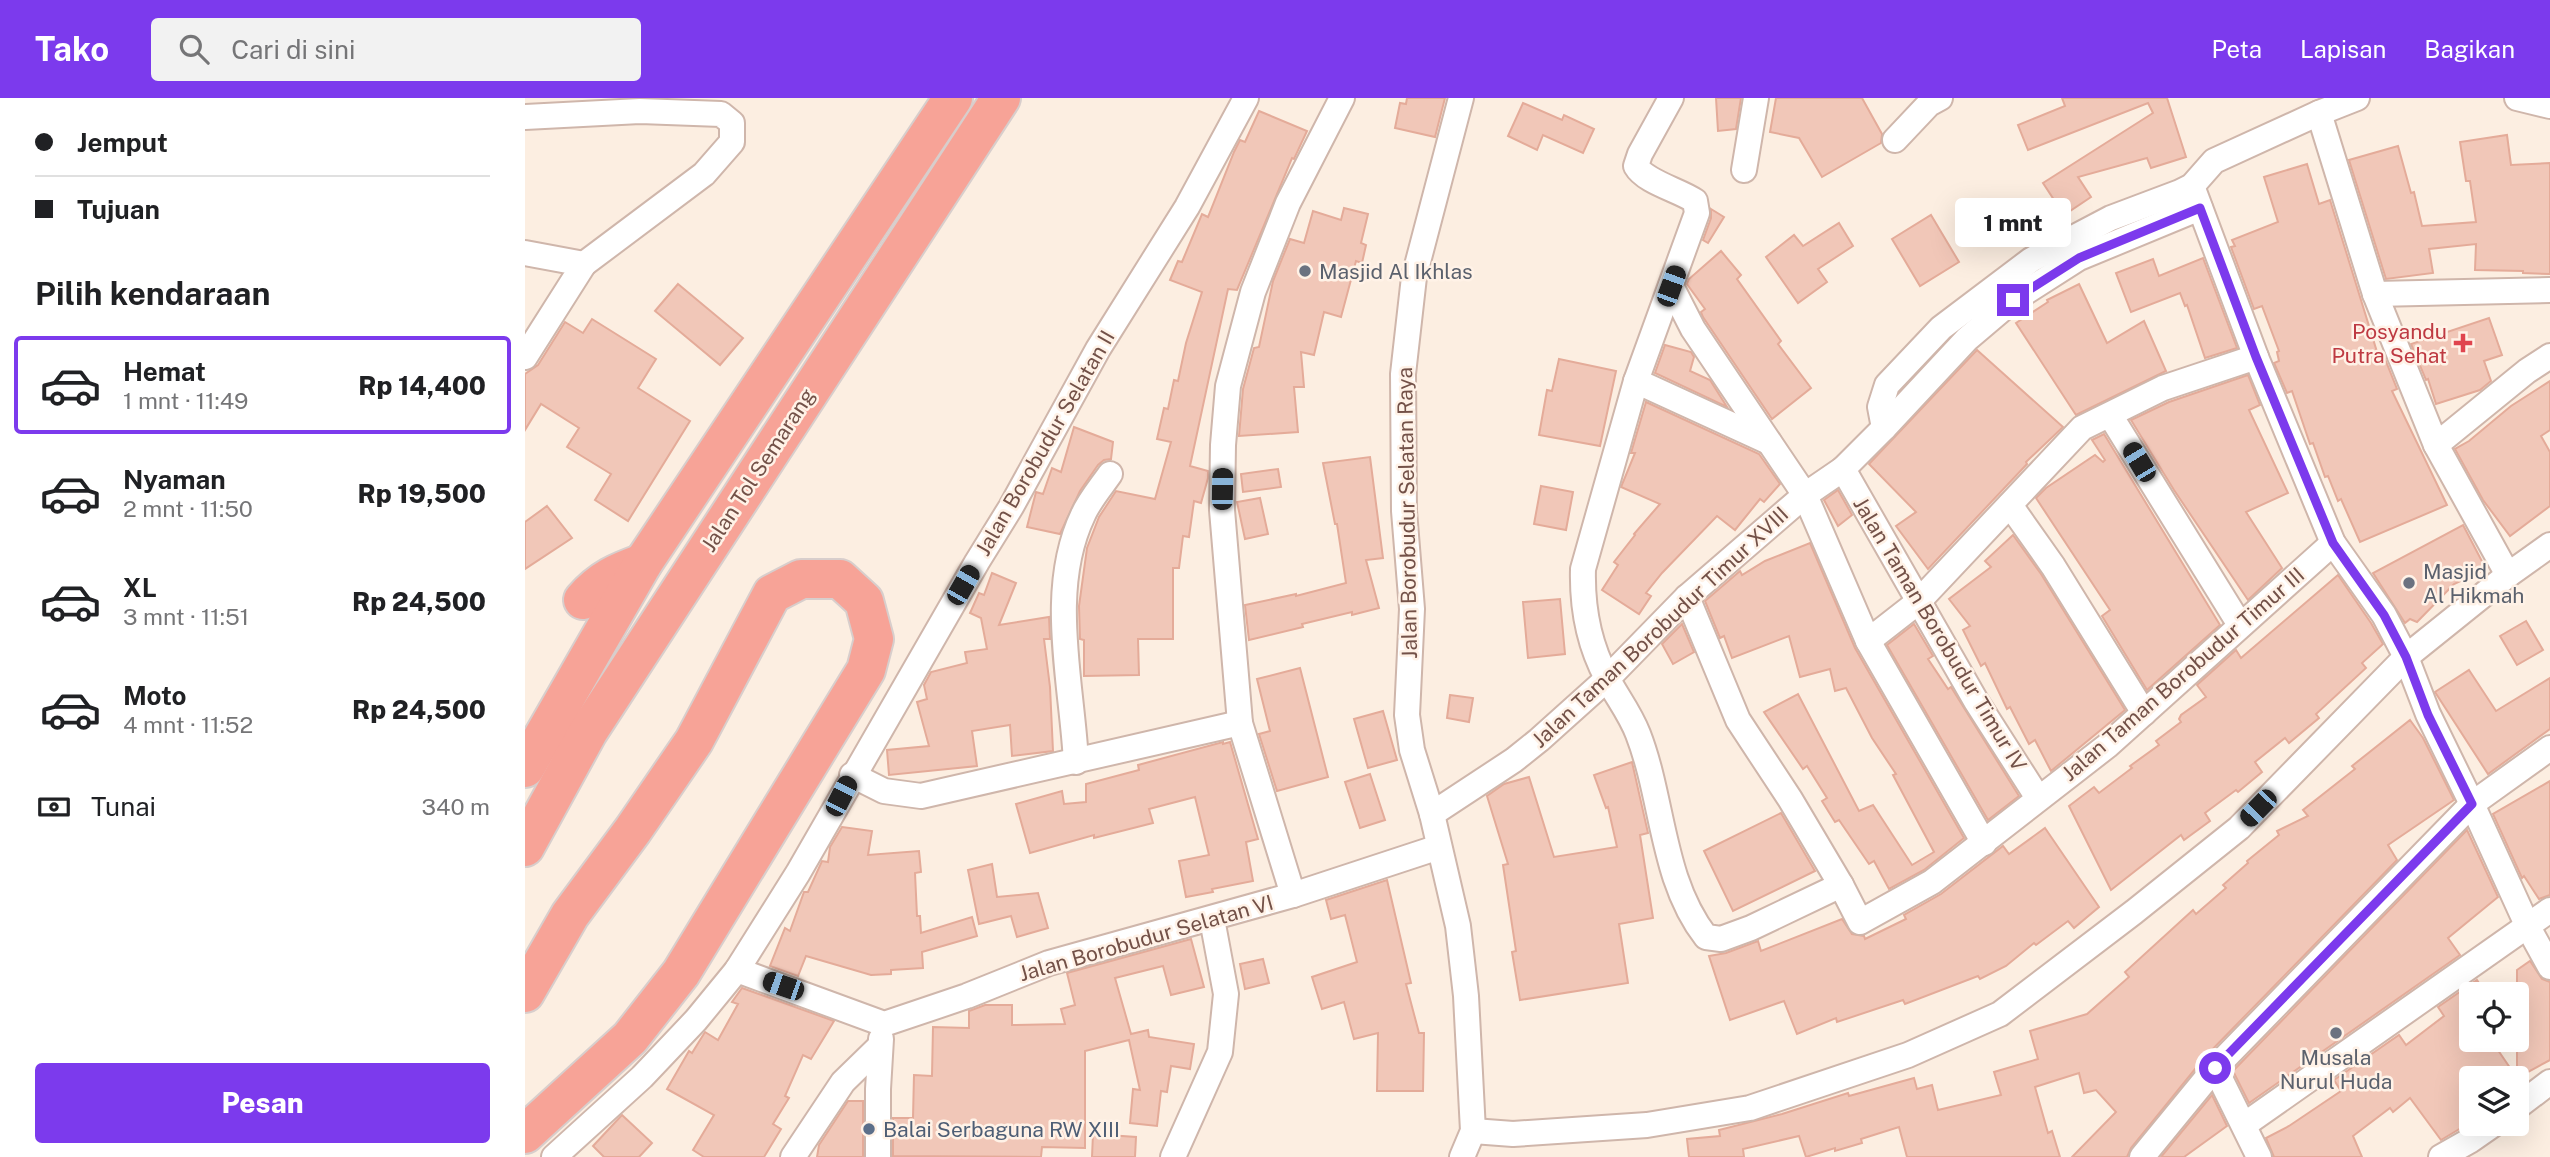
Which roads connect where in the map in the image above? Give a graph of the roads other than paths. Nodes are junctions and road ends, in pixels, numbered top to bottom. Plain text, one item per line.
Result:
1 (953, 98) edge
2 (1001, 98) edge
3 (1246, 98) edge
4 (1342, 98) edge
5 (1461, 98) edge
6 (1671, 98) edge
7 (1756, 98) edge
8 (1940, 98) edge
9 (2357, 98) edge
10 (2517, 98) edge
11 (2550, 106) edge
12 (2319, 113) junction
13 (525, 117) edge
14 (1895, 140) dead end
15 (1744, 170) dead end
16 (2196, 197) junction
17 (525, 253) edge
18 (584, 264) junction
19 (1671, 286) junction
20 (2550, 290) edge
21 (2375, 294) junction
22 (2550, 356) edge
23 (525, 357) edge
24 (2256, 357) junction
25 (1636, 381) junction
26 (2111, 415) junction
27 (1884, 428) junction
28 (1770, 442) junction
29 (2436, 445) junction
30 (1843, 469) junction
31 (1110, 474) dead end
32 (1805, 495) junction
33 (2010, 505) junction
34 (2333, 543) junction
35 (2550, 545) edge
36 (643, 563) junction
37 (2508, 575) junction
38 (1686, 597) junction
39 (583, 600) dead end
40 (1919, 602) junction
41 (2240, 625) junction
42 (1868, 641) junction
43 (2406, 657) junction
44 (1607, 679) junction
45 (2144, 713) junction
46 (1240, 723) junction
47 (2550, 748) edge
48 (1076, 762) junction
49 (525, 768) edge
50 (852, 775) junction
51 (2038, 798) junction
52 (2472, 804) junction
53 (1432, 814) junction
54 (1984, 843) junction
55 (1439, 846) junction
56 (525, 847) edge
57 (1841, 885) junction
58 (1293, 895) junction
59 (2550, 910) edge
60 (1212, 919) junction
61 (2528, 927) junction
62 (2550, 967) edge
63 (737, 970) junction
64 (525, 993) edge
65 (882, 1035) junction
66 (2215, 1068) junction
67 (2550, 1082) edge
68 (2529, 1098) edge
69 (2244, 1125) junction
70 (1473, 1131) junction
71 (525, 1133) edge
72 (2477, 1136) edge
73 (554, 1157) edge
74 (793, 1157) edge
75 (879, 1157) edge
76 (1173, 1157) edge
77 (1462, 1157) edge
78 (2142, 1157) edge
79 (2259, 1157) edge
80 (2441, 1157) edge

1 - 36 highway, Jalan Tol Semarang
2 - 56 highway, Jalan Tol Semarang
3 - 50 street, Jalan Borobudur Selatan II
4 - 46 street
5 - 53 street, Jalan Borobudur Selatan Raya
6 - 19 street
7 - 15 street
8 - 14 street
9 - 12 street
10 - 11 street
12 - 16 street
12 - 21 street
13 - 18 street
16 - 24 street
16 - 27 street, Jalan Taman Borobudur Timur XVIII
16 - 27 street
17 - 18 street
18 - 23 street
19 - 25 street
19 - 28 street
20 - 21 street
21 - 29 street
22 - 29 street
24 - 26 street
24 - 34 street
25 - 28 street
25 - 44 street
26 - 33 street
26 - 41 street
27 - 30 street, Jalan Taman Borobudur Timur XVIII
28 - 32 street
29 - 37 street
30 - 32 street, Jalan Taman Borobudur Timur XVIII
30 - 40 street, Jalan Taman Borobudur Timur IV
31 - 48 street
32 - 38 street, Jalan Taman Borobudur Timur XVIII
32 - 42 street
33 - 40 street
33 - 45 street
34 - 41 street, Jalan Taman Borobudur Timur III
34 - 43 street
35 - 37 street
36 - 39 highway
36 - 49 highway, Jalan Tol Semarang
37 - 43 street
38 - 44 street, Jalan Taman Borobudur Timur XVIII
38 - 57 street
40 - 42 street
40 - 51 street, Jalan Taman Borobudur Timur IV
41 - 45 street, Jalan Taman Borobudur Timur III
42 - 54 street
43 - 52 street
43 - 70 street
44 - 53 street, Jalan Taman Borobudur Timur XVIII
44 - 57 street
45 - 51 street, Jalan Taman Borobudur Timur III
46 - 48 street
46 - 58 street
47 - 52 street
48 - 50 street
50 - 63 street, Jalan Borobudur Selatan II
51 - 54 street, Jalan Taman Borobudur Timur III
52 - 61 street
52 - 66 street
53 - 55 street, Jalan Borobudur Selatan Raya
54 - 57 street, Jalan Taman Borobudur Timur III
55 - 58 street, Jalan Borobudur Selatan VI
55 - 70 street, Jalan Borobudur Selatan Raya
58 - 60 street, Jalan Borobudur Selatan VI
59 - 61 street
60 - 65 street, Jalan Borobudur Selatan VI
60 - 76 street
61 - 62 street
61 - 69 street
63 - 65 street
63 - 73 street, Jalan Borobudur Selatan II
64 - 71 highway
65 - 74 street
65 - 75 street
66 - 69 street
66 - 78 street
67 - 68 street
69 - 79 street
70 - 77 street
72 - 80 street

